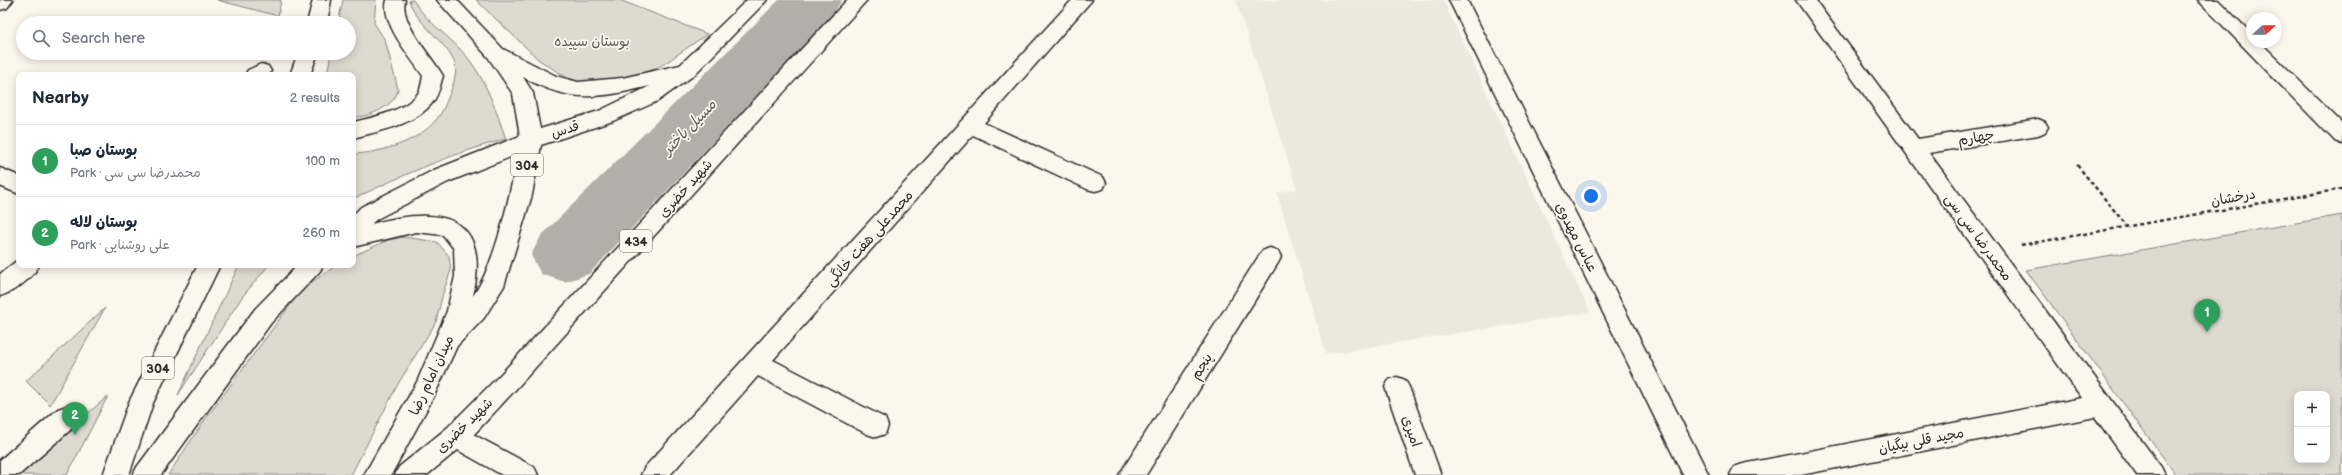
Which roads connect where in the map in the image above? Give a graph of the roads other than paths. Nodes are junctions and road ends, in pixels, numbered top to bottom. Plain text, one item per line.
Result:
1 (4, 0) edge
2 (322, 0) edge
3 (396, 0) edge
4 (446, 0) edge
5 (758, 0) edge
6 (858, 0) edge
7 (1083, 0) edge
8 (1458, 0) edge
9 (1805, 0) edge
10 (2207, 0) edge
11 (0, 3) edge
12 (319, 16) edge
13 (495, 52) junction
14 (305, 60) edge
15 (309, 60) edge
16 (687, 70) junction
17 (301, 72) edge
18 (307, 72) edge
19 (970, 125) junction
20 (2038, 127) dead end
21 (356, 129) edge
22 (2342, 136) edge
23 (531, 140) junction
24 (1913, 148) junction
25 (0, 176) edge
26 (1095, 183) dead end
27 (16, 184) edge
28 (356, 225) edge
29 (356, 237) edge
30 (1270, 257) dead end
31 (24, 268) edge
32 (208, 268) edge
33 (309, 268) edge
34 (0, 287) edge
35 (450, 339) junction
36 (756, 363) junction
37 (1397, 387) dead end
38 (2100, 405) junction
39 (66, 417) dead end
40 (876, 426) dead end
41 (456, 436) junction
42 (1, 475) edge
43 (116, 475) edge
44 (146, 475) edge
45 (377, 475) edge
46 (408, 475) edge
47 (525, 475) edge
48 (654, 475) edge
49 (1132, 475) edge
50 (1428, 475) edge
51 (1696, 475) edge
52 (1743, 475) edge
53 (2152, 475) edge

1 - 11 street
2 - 12 street
3 - 21 street
4 - 13 street, 304
5 - 16 street, قدس
6 - 41 street, شهید خضری / 434
7 - 19 street, محمدعلی هفت خانگی
8 - 51 street, عباس مهدوی
9 - 24 street, محمدرضا سی سی
10 - 22 street
13 - 16 street
13 - 23 street, 304
14 - 17 street
15 - 18 street
16 - 23 street, قدس
19 - 26 street
19 - 36 street, محمدعلی هفت خانگی
20 - 24 street, چهارم
23 - 28 street, قدس
23 - 35 street, 304
24 - 38 street, محمدرضا سی سی
25 - 27 street
29 - 35 street, میدان امام رضا
30 - 49 street, پنجم
31 - 34 street
32 - 43 street, 304
33 - 44 street
35 - 45 street, میدان امام رضا
36 - 40 street
36 - 48 street, محمدعلی هفت خانگی
37 - 50 street, امیری
38 - 52 street, مجید قلی بیگیان
38 - 53 street, محمدرضا سی سی
39 - 42 street
41 - 46 street, شهید خضری / 434
41 - 47 street

